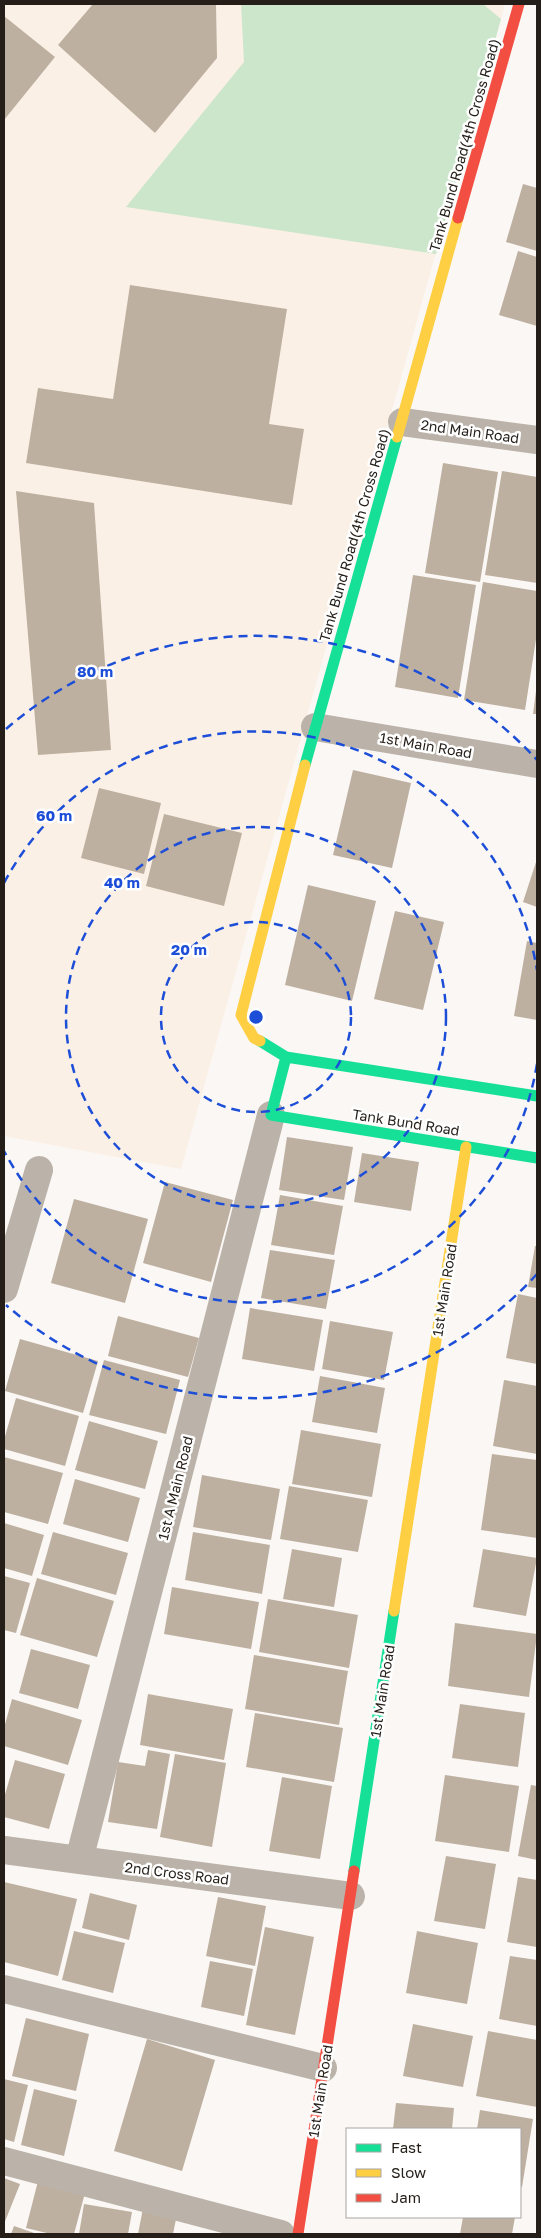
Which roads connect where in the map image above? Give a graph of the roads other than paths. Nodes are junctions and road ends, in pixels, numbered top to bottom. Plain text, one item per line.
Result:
1 (519, 4) edge
2 (402, 422) junction
3 (537, 440) edge
4 (315, 726) junction
5 (537, 764) edge
6 (286, 1057) junction
7 (537, 1096) edge
8 (271, 1116) junction
9 (466, 1147) junction
10 (537, 1158) edge
11 (39, 1170) dead end
12 (4, 1289) edge
13 (4, 1850) edge
14 (79, 1860) junction
15 (350, 1896) junction
16 (4, 1989) edge
17 (323, 2068) junction
18 (4, 2161) edge
19 (281, 2234) edge
20 (298, 2234) edge

1 - 2 street, Tank Bund Road(4th Cross Road)
2 - 3 street, 2nd Main Road
2 - 4 street, Tank Bund Road(4th Cross Road)
4 - 5 street, 1st Main Road
4 - 6 street, Tank Bund Road(4th Cross Road)
6 - 7 street
6 - 8 street
8 - 9 street, Tank Bund Road
8 - 14 street, 1st A Main Road
9 - 10 street, Tank Bund Road
9 - 15 street, 1st Main Road
11 - 12 street
13 - 14 street, 2nd Cross Road
14 - 15 street, 2nd Cross Road
15 - 17 street, 1st Main Road
16 - 17 street
17 - 20 street, 1st Main Road
18 - 19 street

